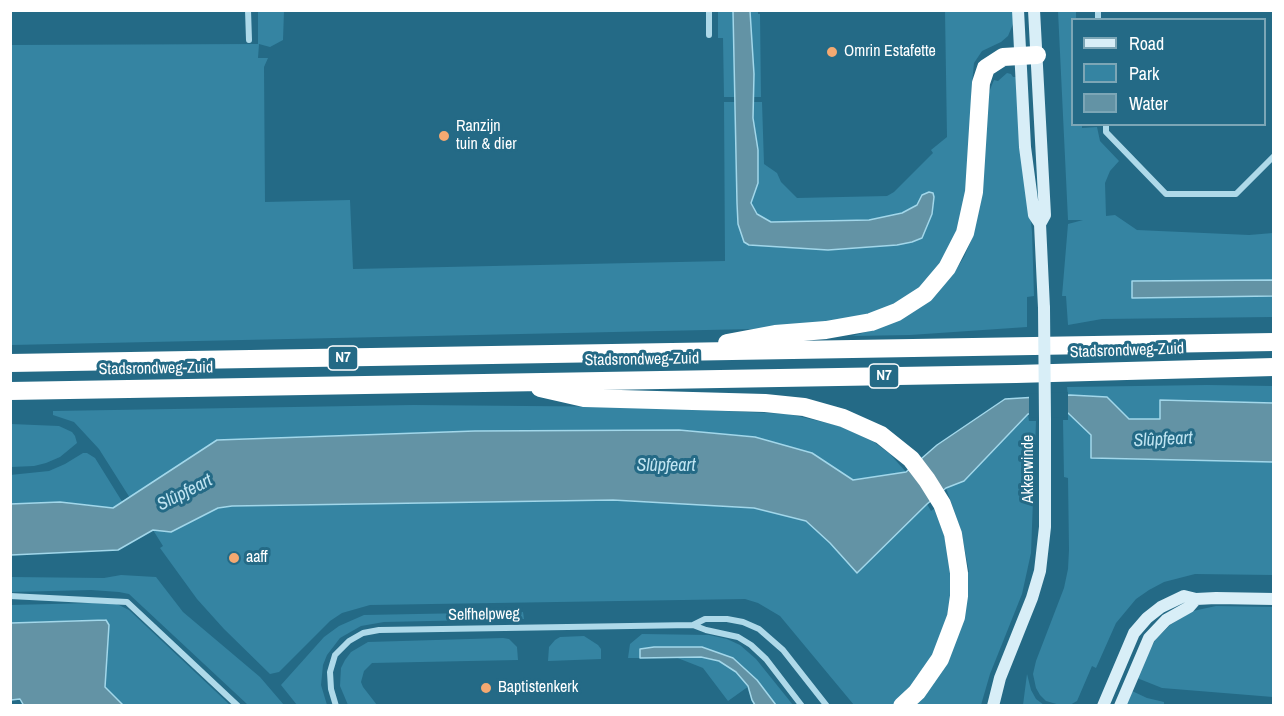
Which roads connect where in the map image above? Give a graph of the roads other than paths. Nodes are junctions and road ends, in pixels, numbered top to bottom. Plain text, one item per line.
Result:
1 (248, 10) edge
2 (709, 10) edge
3 (1017, 10) edge
4 (1034, 10) edge
5 (709, 35) dead end
6 (249, 40) dead end
7 (1028, 55) junction
8 (1106, 126) edge
9 (1274, 156) edge
10 (1274, 342) edge
11 (675, 353) junction
12 (10, 363) edge
13 (1274, 367) edge
14 (512, 382) junction
15 (10, 391) edge
16 (10, 596) edge
17 (1196, 599) junction
18 (1274, 599) edge
19 (693, 625) junction
20 (237, 705) edge
21 (336, 705) edge
22 (802, 705) edge
23 (827, 705) edge
24 (903, 705) edge
25 (993, 705) edge
26 (1103, 705) edge
27 (1120, 705) edge

1 - 6 street
2 - 5 street
3 - 7 street, Akkerwinde
4 - 7 street, Akkerwinde
7 - 11 highway, N7
7 - 25 street, Akkerwinde, bridge
8 - 9 street
10 - 11 highway, Stadsrondweg-Zuid / N7
11 - 12 highway, Stadsrondweg-Zuid / N7
13 - 14 highway, Stadsrondweg-Zuid / N7
14 - 15 highway, Stadsrondweg-Zuid / N7
14 - 24 highway, N7
16 - 20 street
17 - 18 street
17 - 26 street
17 - 27 street
19 - 21 street, Selfhelpweg
19 - 22 street, Selfhelpweg
19 - 23 street, Selfhelpweg

